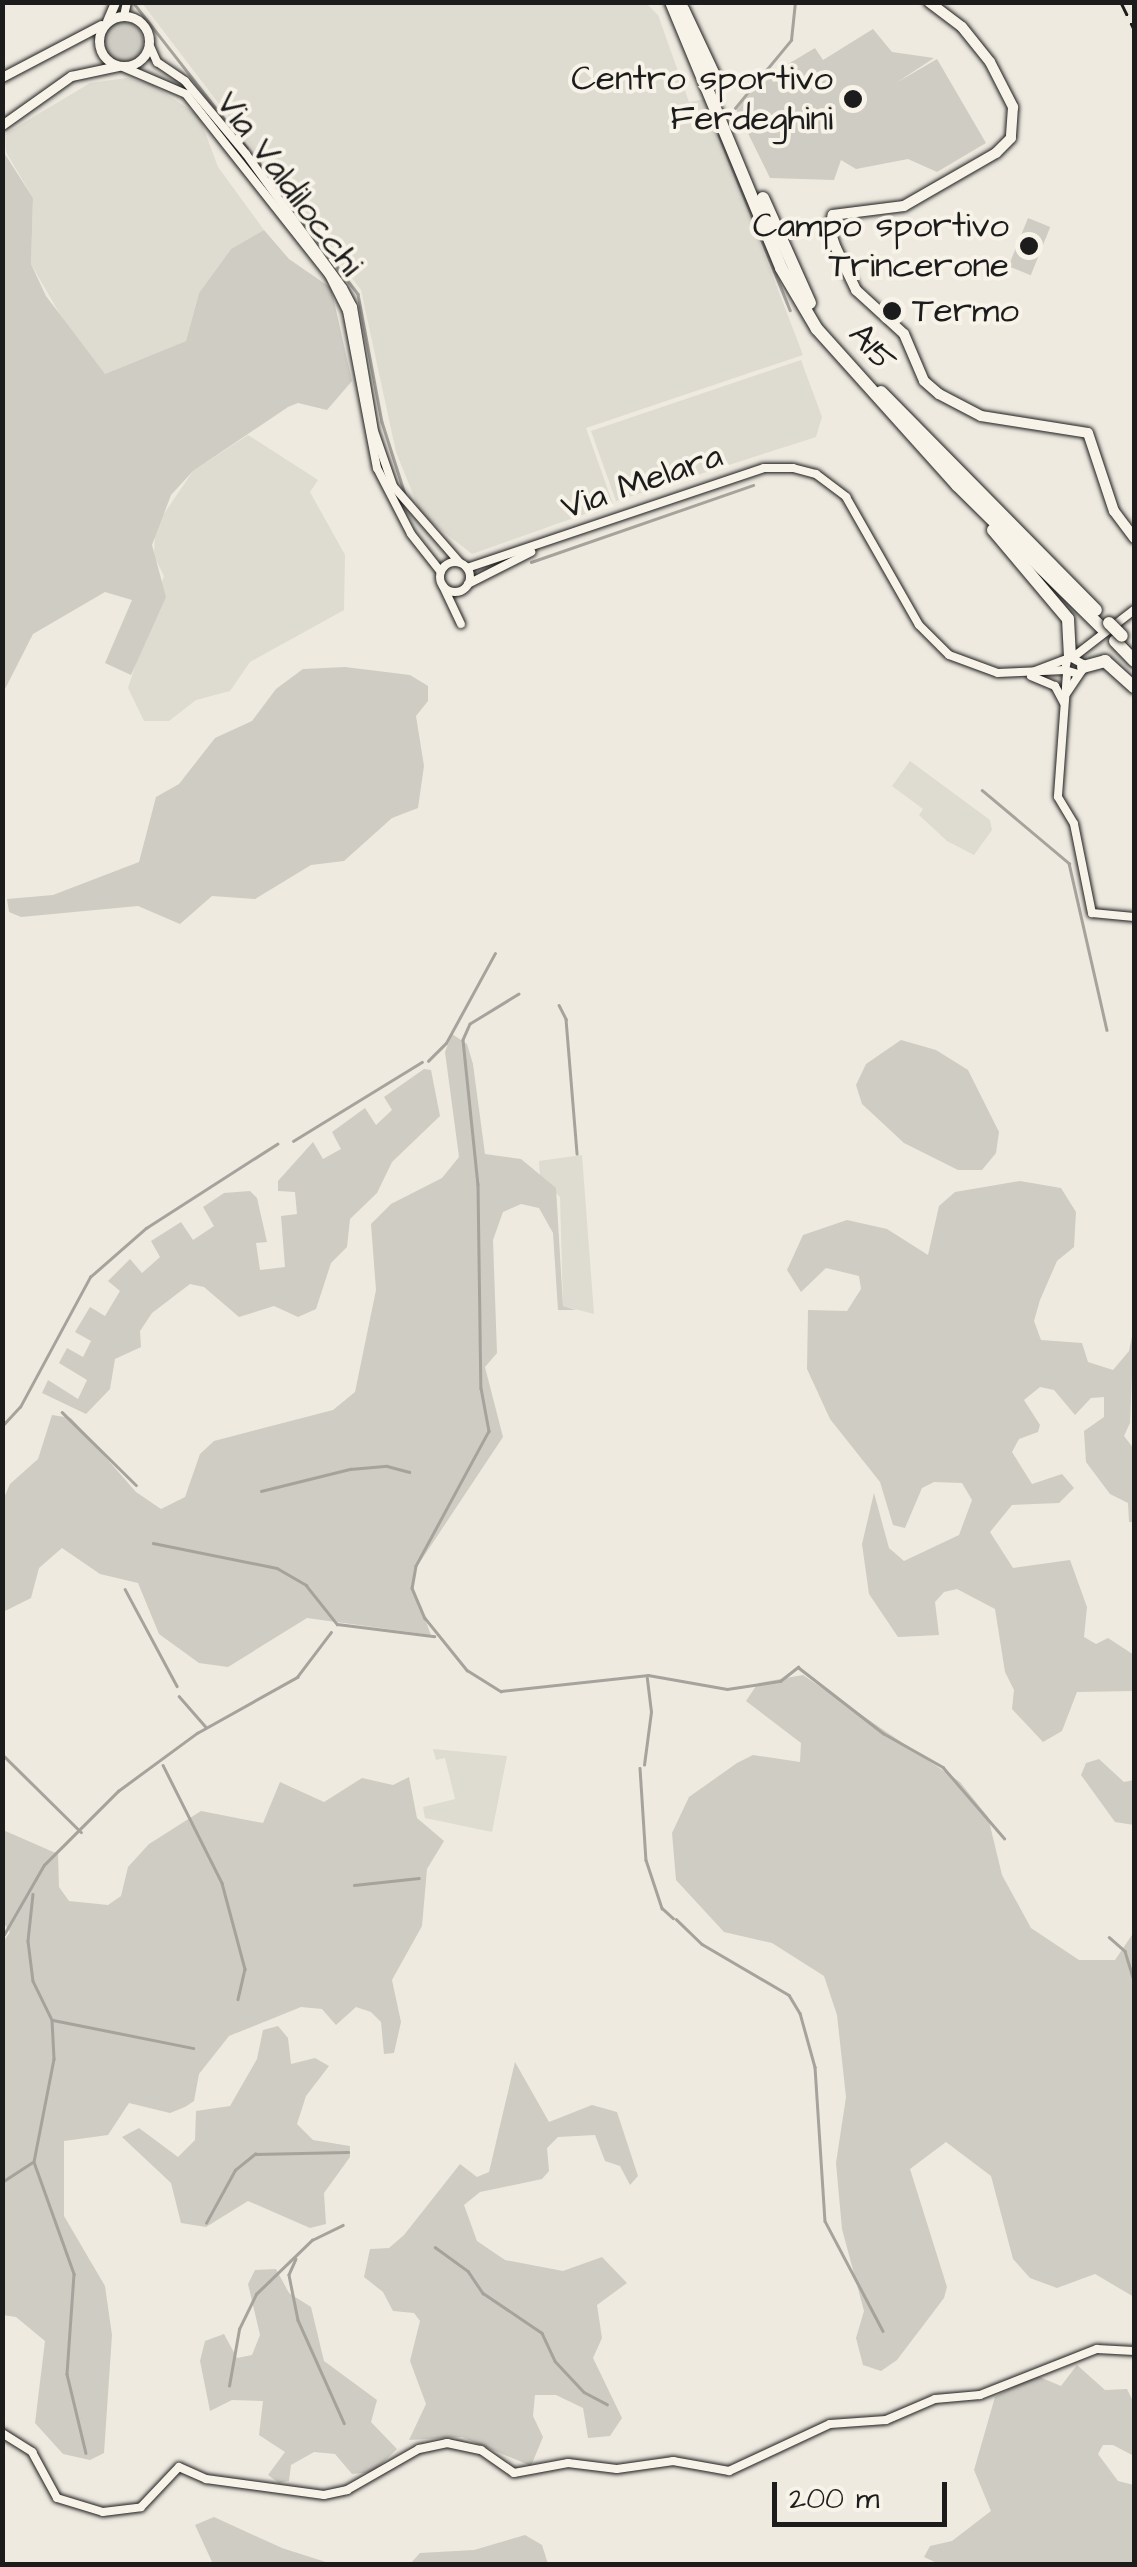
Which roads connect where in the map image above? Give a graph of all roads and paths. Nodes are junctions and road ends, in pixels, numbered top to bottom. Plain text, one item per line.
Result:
1 (115, 2) edge
2 (126, 2) edge
3 (671, 2) edge
4 (680, 2) edge
5 (930, 2) edge
6 (121, 16) junction
7 (105, 22) junction
8 (149, 44) junction
9 (121, 67) junction
10 (2, 77) edge
11 (2, 124) edge
12 (839, 352) junction
13 (862, 378) junction
14 (957, 485) junction
15 (1133, 539) edge
16 (539, 547) junction
17 (463, 565) junction
18 (440, 572) junction
19 (468, 584) junction
20 (443, 586) junction
21 (1134, 610) edge
22 (461, 624) dead end
23 (1106, 626) junction
24 (1118, 638) junction
25 (1134, 649) edge
26 (1134, 661) edge
27 (1076, 662) junction
28 (1066, 672) junction
29 (1026, 674) junction
30 (1134, 687) edge
31 (1065, 699) junction
32 (1134, 917) edge
33 (1134, 2351) edge
34 (2, 2433) edge

1 - 6 main road
1 - 7 main road
2 - 6 street
3 - 12 highway, A15 / A15
4 - 12 highway, A15 / A15
5 - 15 main road
6 - 7 main road
6 - 8 main road
7 - 9 main road
7 - 10 main road
8 - 9 main road
8 - 17 street, Via Valdilocchi
9 - 11 main road
9 - 18 street, Via Valdilocchi
12 - 13 highway, A15 / A15
13 - 14 highway, A15
13 - 23 highway, A15
14 - 23 highway, A15
14 - 27 highway
16 - 17 street
16 - 19 street
16 - 29 street, Via Melara
17 - 18 street
17 - 19 street
18 - 20 street, Via Valdilocchi
19 - 20 street
20 - 22 street, Via Valdilocchi
21 - 27 street
23 - 24 highway, A15
24 - 25 highway, A15
24 - 26 highway, A15
27 - 28 street
27 - 29 street
27 - 30 highway
27 - 31 street
28 - 29 street
28 - 31 street
29 - 31 street
31 - 32 street
33 - 34 street

